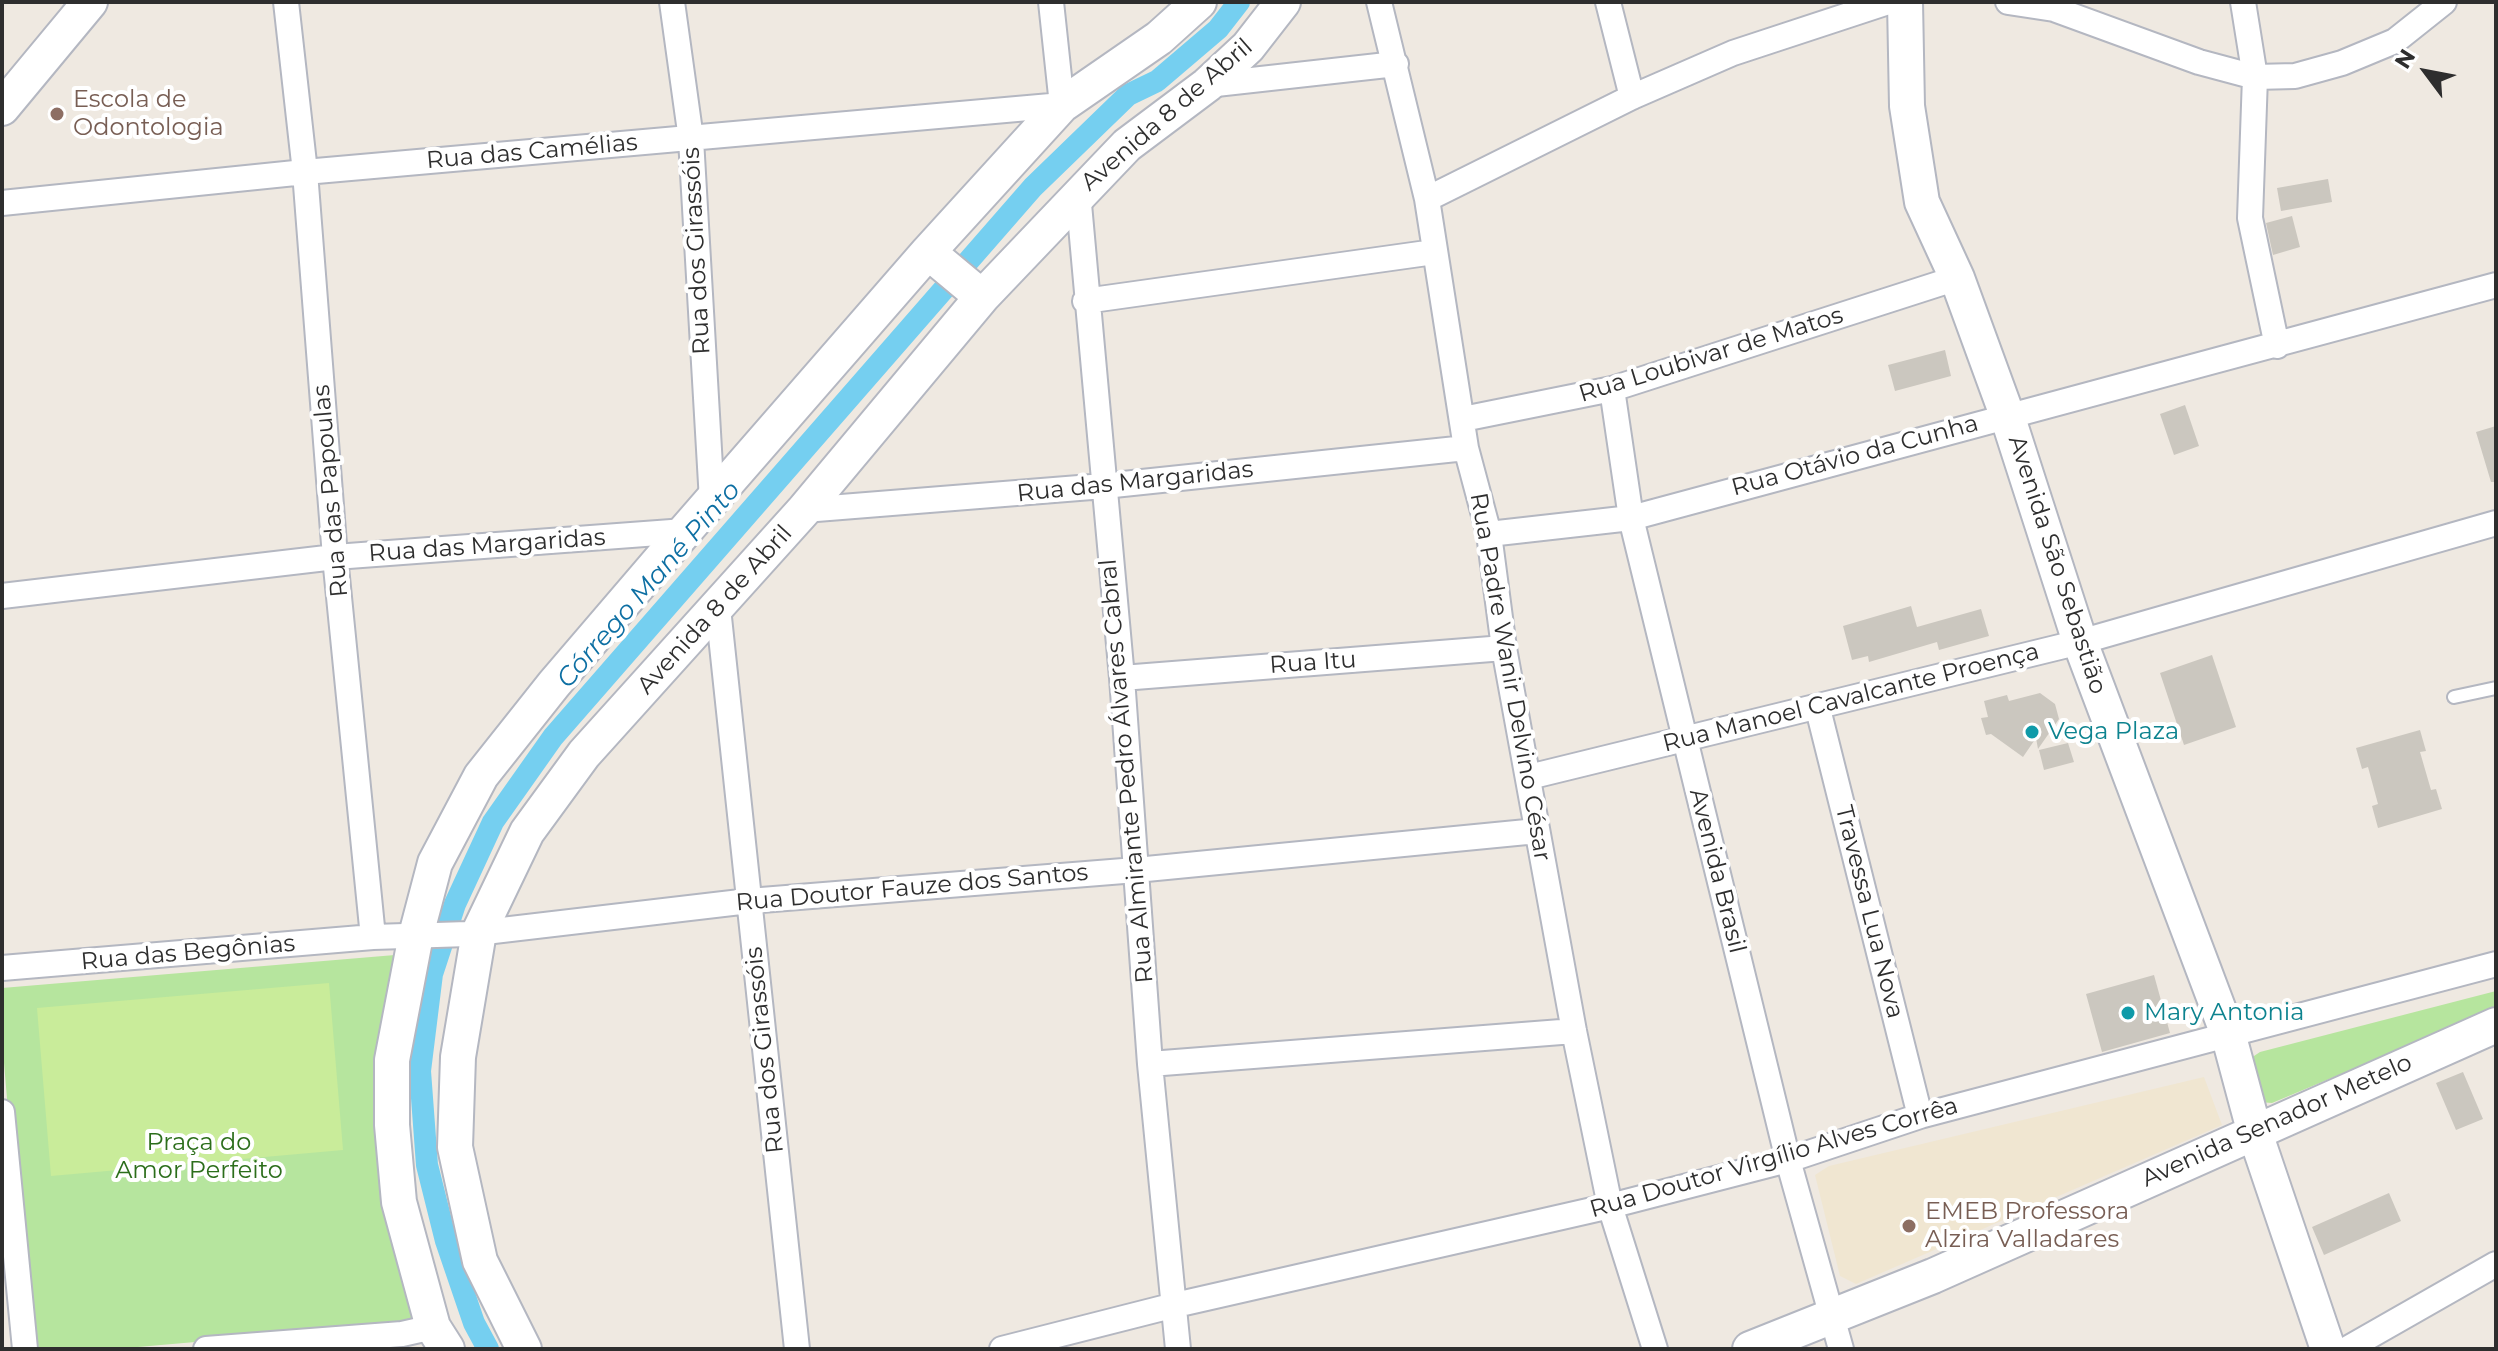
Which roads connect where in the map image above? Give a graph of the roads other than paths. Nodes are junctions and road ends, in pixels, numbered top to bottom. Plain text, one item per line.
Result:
1 (90, 2) edge
2 (286, 2) edge
3 (672, 2) edge
4 (1051, 2) edge
5 (1199, 2) edge
6 (1283, 2) edge
7 (1379, 2) edge
8 (1608, 2) edge
9 (1888, 2) edge
10 (1905, 2) edge
11 (2008, 2) edge
12 (2243, 2) edge
13 (2444, 2) edge
14 (1396, 64) junction
15 (2255, 77) junction
16 (1207, 85) junction
17 (1632, 97) junction
18 (1062, 105) junction
19 (2, 108) edge
20 (691, 139) junction
21 (305, 172) junction
22 (1078, 193) junction
23 (1427, 199) junction
24 (2, 203) edge
25 (1434, 252) junction
26 (954, 274) junction
27 (1957, 278) junction
28 (2496, 285) edge
29 (1085, 301) junction
30 (2277, 346) junction
31 (1612, 389) junction
32 (2007, 415) junction
33 (1463, 419) junction
34 (1466, 448) junction
35 (1104, 486) junction
36 (712, 501) junction
37 (804, 510) junction
38 (1631, 518) junction
39 (2496, 523) edge
40 (685, 531) junction
41 (1489, 534) junction
42 (335, 557) junction
43 (2, 596) edge
44 (718, 608) junction
45 (2080, 642) junction
46 (1504, 648) junction
47 (1122, 678) junction
48 (2496, 688) edge
49 (2454, 697) dead end
50 (1818, 709) junction
51 (1684, 739) junction
52 (1529, 777) junction
53 (1537, 831) junction
54 (1136, 870) junction
55 (749, 901) junction
56 (474, 933) junction
57 (423, 934) junction
58 (373, 937) junction
59 (2496, 964) edge
60 (2, 968) edge
61 (2496, 1025) edge
62 (1574, 1031) junction
63 (2229, 1037) junction
64 (1150, 1064) junction
65 (2, 1112) edge
66 (1920, 1116) junction
67 (2254, 1130) junction
68 (1788, 1160) junction
69 (1610, 1206) junction
70 (2496, 1264) edge
71 (1171, 1306) junction
72 (1832, 1316) junction
73 (421, 1340) edge
74 (25, 1349) edge
75 (206, 1349) edge
76 (524, 1349) edge
77 (797, 1349) edge
78 (1002, 1349) edge
79 (1178, 1349) edge
80 (1655, 1349) edge
81 (1750, 1349) edge
82 (1841, 1349) edge
83 (2328, 1349) edge
84 (2347, 1349) edge

1 - 19 main road
2 - 21 street, Rua das Papoulas
3 - 20 street, Rua dos Girassóis
4 - 18 street
5 - 18 main road, Avenida 8 de Abril
6 - 16 main road, Avenida 8 de Abril
7 - 14 street, Rua Padre Wanir Delvino César
8 - 17 street
9 - 17 street
10 - 27 main road, Avenida São Sebastião
11 - 15 street
12 - 15 street
13 - 15 street
14 - 16 street
14 - 23 street, Rua Padre Wanir Delvino César
15 - 30 street
16 - 22 main road, Avenida 8 de Abril
17 - 23 street
18 - 20 street, Rua das Camélias
18 - 26 main road, Avenida 8 de Abril
20 - 21 street, Rua das Camélias
20 - 36 street, Rua dos Girassóis
21 - 24 street, Rua das Camélias
21 - 42 street, Rua das Papoulas
22 - 26 main road, Avenida 8 de Abril
22 - 29 street, Rua Almirante Pedro Álvares Cabral
23 - 25 street, Rua Padre Wanir Delvino César
25 - 29 street
25 - 33 street, Rua Padre Wanir Delvino César
26 - 36 main road, Avenida 8 de Abril
26 - 37 main road, Avenida 8 de Abril
27 - 31 street, Rua Loubivar de Matos
27 - 32 main road, Avenida São Sebastião
28 - 30 street, Rua Otávio da Cunha
29 - 35 street, Rua Almirante Pedro Álvares Cabral
30 - 32 street, Rua Otávio da Cunha
31 - 33 street, Rua Loubivar de Matos
31 - 38 street, Avenida Brasil
32 - 38 street, Rua Otávio da Cunha
32 - 45 main road, Avenida São Sebastião
33 - 34 street, Rua Padre Wanir Delvino César
34 - 35 street, Rua das Margaridas
34 - 41 street, Rua Padre Wanir Delvino César
35 - 37 street, Rua das Margaridas
35 - 47 street, Rua Almirante Pedro Álvares Cabral
36 - 40 main road, Avenida 8 de Abril
37 - 44 main road, Avenida 8 de Abril
38 - 41 street, Rua Otávio da Cunha
38 - 51 street, Avenida Brasil
39 - 45 street, Rua Manoel Cavalcante Proença
40 - 42 street, Rua das Margaridas
40 - 57 main road, Avenida 8 de Abril
41 - 46 street, Rua Padre Wanir Delvino César
42 - 43 street, Rua das Margaridas
42 - 58 street, Rua das Papoulas
44 - 55 street, Rua dos Girassóis
44 - 56 main road, Avenida 8 de Abril
45 - 50 street, Rua Manoel Cavalcante Proença
45 - 63 main road, Avenida São Sebastião
46 - 47 street, Rua Itu
46 - 52 street, Rua Padre Wanir Delvino César
47 - 54 street, Rua Almirante Pedro Álvares Cabral
48 - 49 lane
50 - 51 street, Rua Manoel Cavalcante Proença
50 - 66 street, Travessa Lua Nova
51 - 52 street, Rua Manoel Cavalcante Proença
51 - 68 street, Avenida Brasil
52 - 53 street, Rua Padre Wanir Delvino César
53 - 54 street, Rua Doutor Fauze dos Santos
53 - 62 street, Rua Padre Wanir Delvino César
54 - 55 street, Rua Doutor Fauze dos Santos
54 - 64 street, Rua Almirante Pedro Álvares Cabral
55 - 56 street, Rua Doutor Fauze dos Santos
55 - 77 street, Rua dos Girassóis
56 - 57 street, Rua Doutor Fauze dos Santos
56 - 76 main road, Avenida 8 de Abril
57 - 58 street
57 - 73 main road, Avenida 8 de Abril
58 - 60 street, Rua das Begônias
59 - 63 street, Rua Doutor Virgílio Alves Corrêa
61 - 67 main road, Avenida Senador Metelo
62 - 64 street
62 - 69 street, Rua Padre Wanir Delvino César
63 - 66 street, Rua Doutor Virgílio Alves Corrêa
63 - 67 main road, Avenida São Sebastião
64 - 71 street, Rua Almirante Pedro Álvares Cabral
65 - 74 street
66 - 68 street, Rua Doutor Virgílio Alves Corrêa
67 - 72 main road, Avenida Senador Metelo
67 - 83 main road, Avenida São Sebastião
68 - 69 street, Rua Doutor Virgílio Alves Corrêa
68 - 72 street, Avenida Brasil
69 - 71 street, Rua Doutor Virgílio Alves Corrêa
69 - 80 street, Rua Padre Wanir Delvino César
70 - 84 street
71 - 78 street, Rua Doutor Virgílio Alves Corrêa
71 - 79 street, Rua Almirante Pedro Álvares Cabral
72 - 81 main road, Avenida Senador Metelo
72 - 82 street, Avenida Brasil
73 - 75 street

